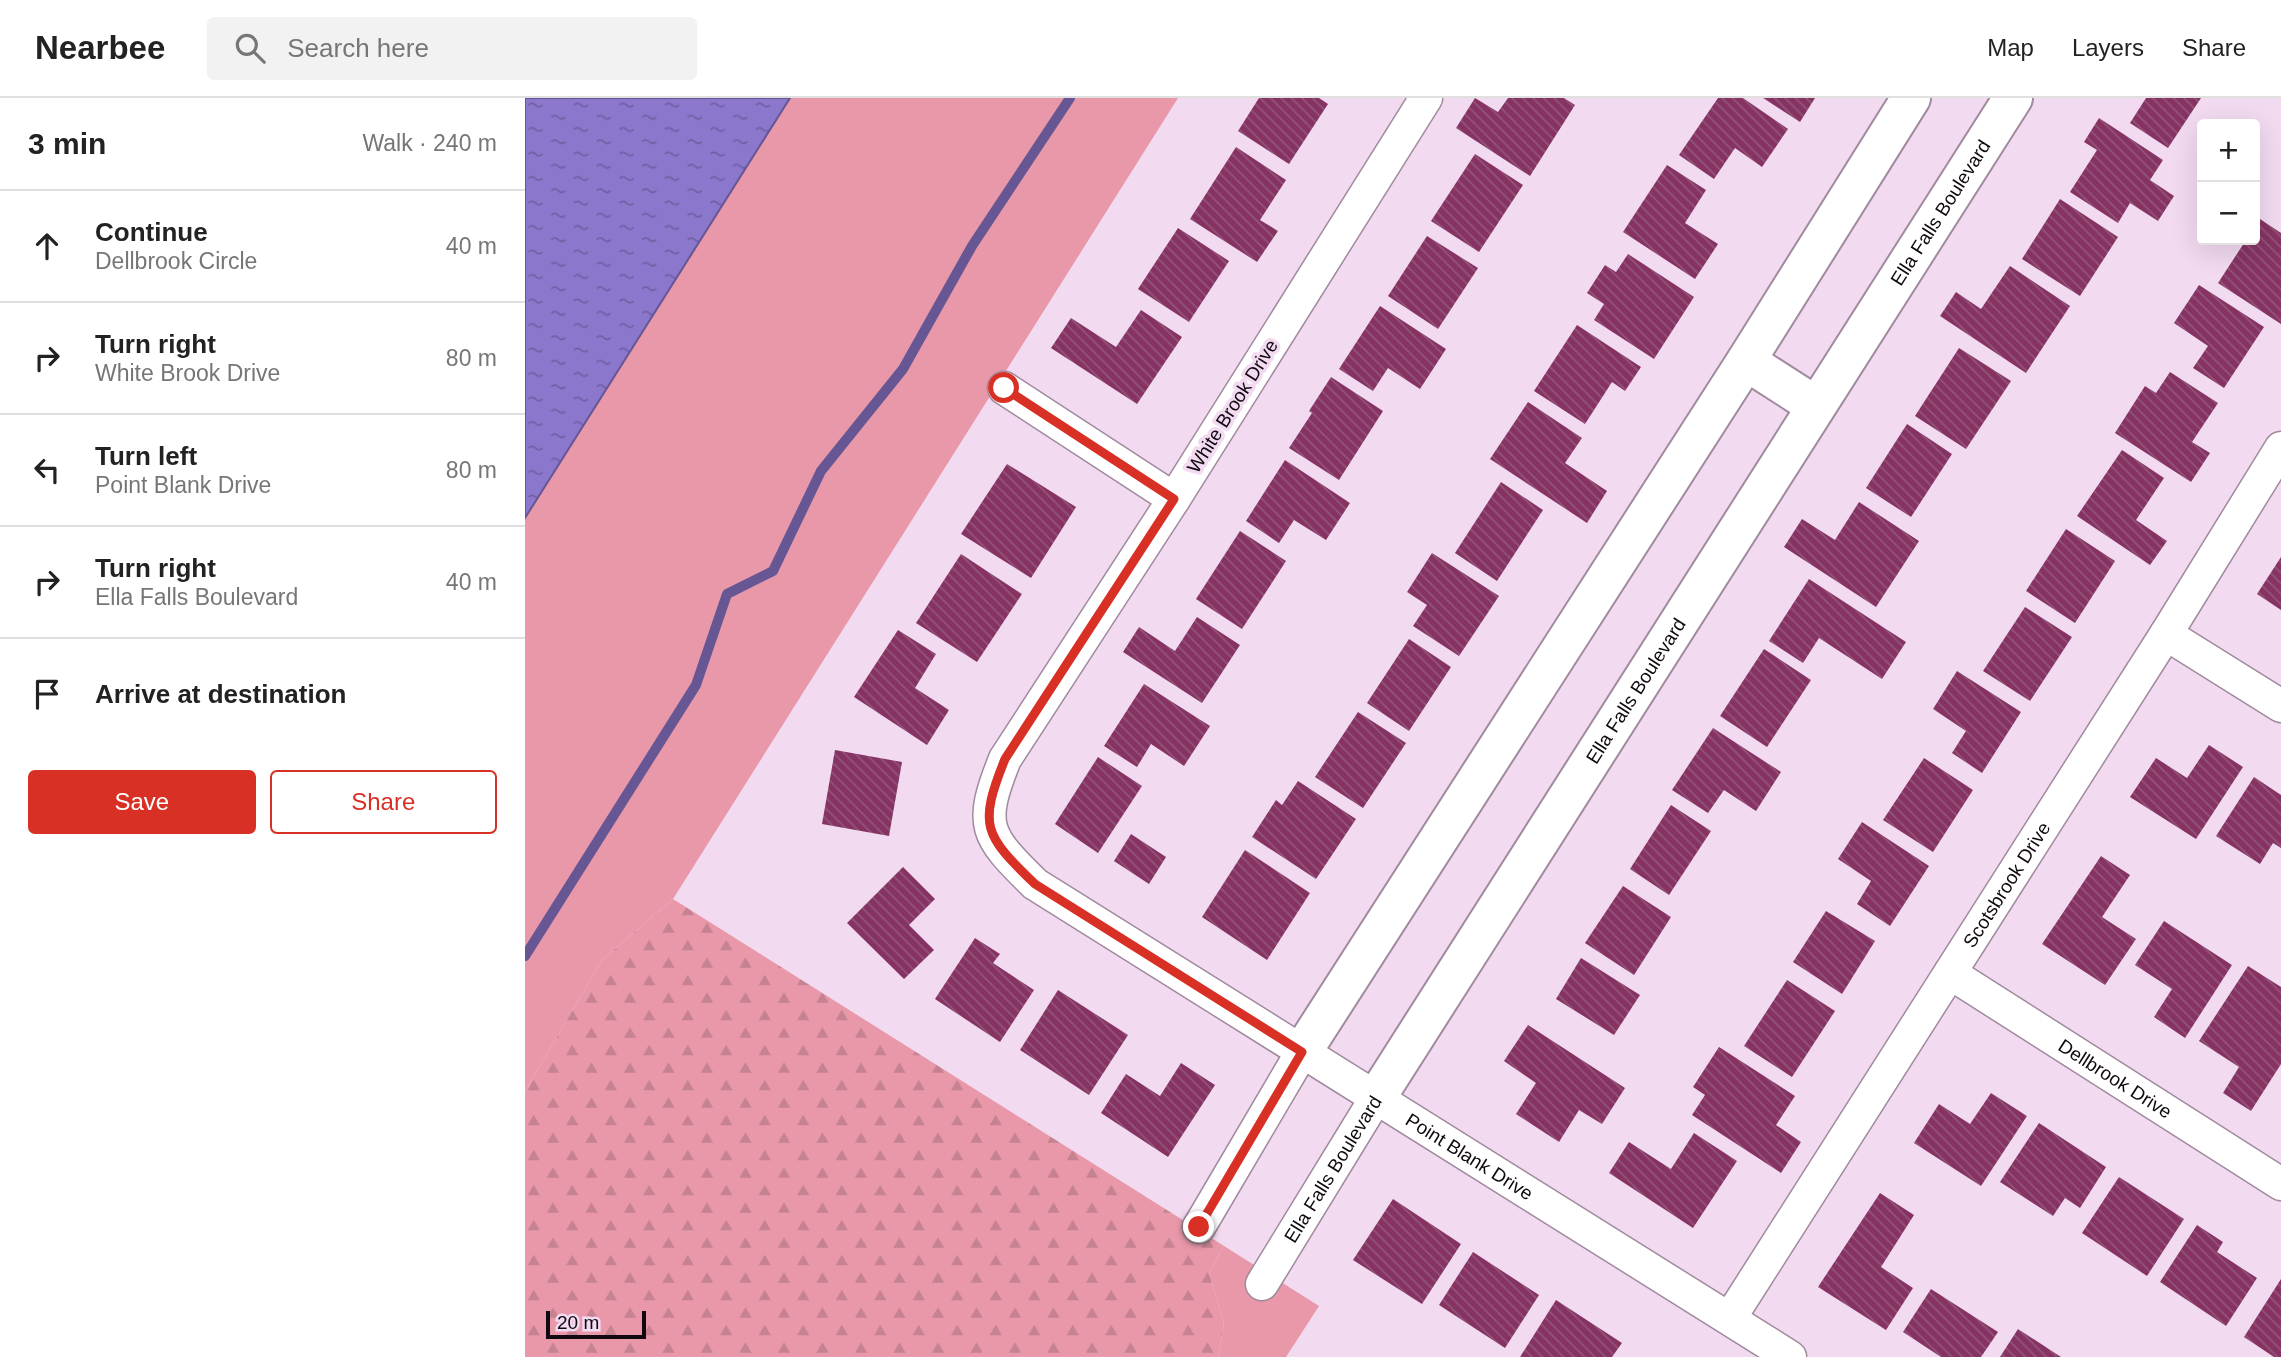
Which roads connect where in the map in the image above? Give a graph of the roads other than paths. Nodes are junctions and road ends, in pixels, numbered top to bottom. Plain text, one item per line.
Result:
1 (1426, 98) edge
2 (1911, 98) edge
3 (2013, 98) edge
4 (1746, 361) junction
5 (1004, 388) dead end
6 (1817, 406) junction
7 (2281, 448) edge
8 (1174, 499) junction
9 (2166, 634) junction
10 (2281, 706) edge
11 (988, 826) joint
12 (1950, 973) junction
13 (1302, 1052) junction
14 (1376, 1098) junction
15 (2281, 1184) edge
16 (1199, 1227) dead end
17 (1262, 1284) dead end
18 (1730, 1318) junction
19 (1790, 1357) edge

1 - 8 street, White Brook Drive
2 - 4 street
3 - 6 street, Ella Falls Boulevard
4 - 6 street
4 - 13 street
5 - 8 street
6 - 14 street, Ella Falls Boulevard
7 - 9 street, Scotsbrook Drive
8 - 11 street, White Brook Drive
9 - 10 street
9 - 12 street, Scotsbrook Drive
11 - 13 street, Point Blank Drive
12 - 15 street, Dellbrook Drive
12 - 18 street, Scotsbrook Drive
13 - 14 street, Point Blank Drive
13 - 16 street
14 - 17 street, Ella Falls Boulevard
14 - 18 street, Point Blank Drive
18 - 19 street, Point Blank Drive

